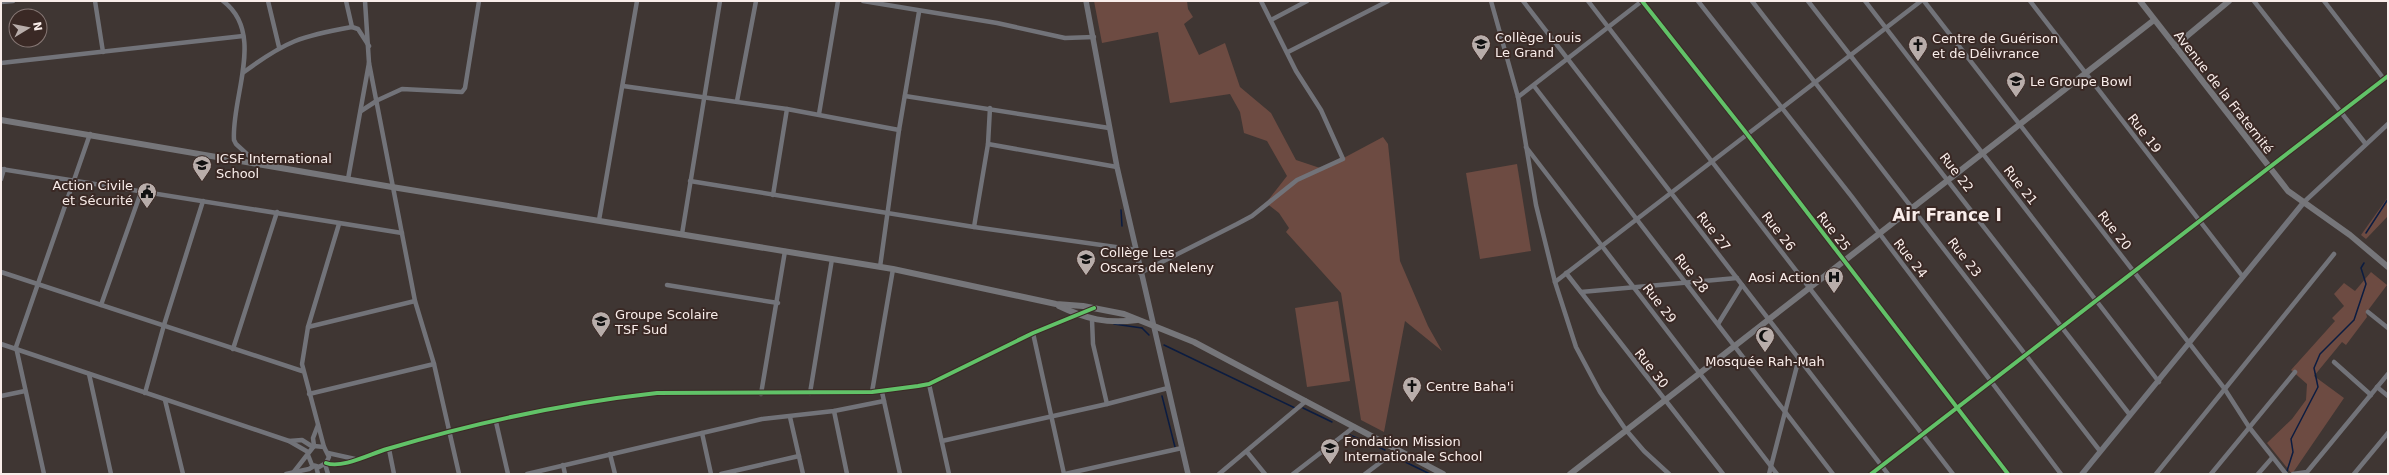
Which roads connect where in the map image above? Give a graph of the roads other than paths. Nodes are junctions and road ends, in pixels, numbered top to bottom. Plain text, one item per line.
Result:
1 (14, 1) edge
2 (95, 1) edge
3 (223, 1) edge
4 (268, 1) edge
5 (346, 1) edge
6 (365, 1) edge
7 (479, 1) edge
8 (637, 1) edge
9 (720, 1) edge
10 (756, 1) edge
11 (838, 1) edge
12 (863, 1) edge
13 (1086, 1) edge
14 (1261, 1) edge
15 (1307, 1) edge
16 (1388, 1) edge
17 (1491, 1) edge
18 (1523, 1) edge
19 (1588, 1) edge
20 (1642, 1) edge
21 (1698, 1) edge
22 (1752, 1) edge
23 (1808, 1) edge
24 (1865, 1) edge
25 (1921, 1) edge
26 (1924, 1) edge
27 (2030, 1) edge
28 (2140, 1) edge
29 (2229, 1) edge
30 (2254, 1) edge
31 (2324, 1) edge
32 (1, 2) edge
33 (919, 12) junction
34 (1271, 20) junction
35 (2154, 20) junction
36 (352, 27) junction
37 (1609, 28) junction
38 (1886, 28) junction
39 (243, 36) junction
40 (1094, 37) junction
41 (2175, 46) junction
42 (279, 47) junction
43 (370, 48) junction
44 (103, 52) junction
45 (1288, 52) junction
46 (1850, 55) junction
47 (1568, 59) junction
48 (1, 63) edge
49 (369, 63) junction
50 (244, 72) junction
51 (2085, 73) junction
52 (2386, 77) edge
53 (1816, 82) junction
54 (622, 86) junction
55 (1534, 86) junction
56 (704, 96) junction
57 (905, 96) junction
58 (1518, 97) junction
59 (378, 100) junction
60 (737, 101) junction
61 (787, 108) junction
62 (990, 108) junction
63 (1781, 108) junction
64 (361, 111) junction
65 (2341, 113) junction
66 (819, 114) junction
67 (1, 120) edge
68 (2019, 124) junction
69 (2388, 124) edge
70 (1110, 128) junction
71 (899, 130) junction
72 (90, 134) junction
73 (1747, 134) junction
74 (988, 144) junction
75 (2365, 144) junction
76 (1525, 146) junction
77 (1982, 153) junction
78 (1712, 161) junction
79 (258, 164) junction
80 (1117, 167) junction
81 (2269, 168) junction
82 (2, 169) edge
83 (1, 179) edge
84 (348, 179) junction
85 (74, 180) junction
86 (1948, 180) junction
87 (690, 181) junction
88 (392, 187) junction
89 (141, 192) junction
90 (1671, 193) junction
91 (773, 195) junction
92 (203, 201) junction
93 (2304, 202) junction
94 (1912, 208) junction
95 (277, 212) junction
96 (888, 213) junction
97 (1637, 219) junction
98 (599, 220) junction
99 (2200, 222) junction
100 (338, 224) junction
101 (974, 228) junction
102 (402, 233) junction
103 (682, 234) junction
104 (1879, 234) junction
105 (1602, 245) junction
106 (1137, 250) junction
107 (786, 251) junction
108 (2334, 254) dead end
109 (832, 259) junction
110 (1844, 260) junction
111 (880, 267) junction
112 (2388, 267) edge
113 (893, 269) junction
114 (1, 272) edge
115 (2134, 272) junction
116 (1140, 273) junction
117 (1566, 273) junction
118 (1737, 278) junction
119 (2243, 278) junction
120 (1555, 282) junction
121 (38, 283) junction
122 (1686, 283) junction
123 (667, 285) dead end
124 (1742, 285) junction
125 (1634, 288) junction
126 (1809, 288) junction
127 (1581, 292) junction
128 (415, 301) junction
129 (2096, 301) junction
130 (778, 303) junction
131 (1056, 304) junction
132 (101, 305) junction
133 (1094, 308) junction
134 (2368, 312) dead end
135 (1080, 316) junction
136 (1769, 319) junction
137 (1092, 320) junction
138 (1139, 320) junction
139 (1718, 324) junction
140 (164, 325) junction
141 (1153, 326) junction
142 (308, 327) junction
143 (2062, 327) junction
144 (2388, 328) edge
145 (1032, 333) junction
146 (1, 344) edge
147 (2189, 344) junction
148 (1734, 346) junction
149 (16, 347) junction
150 (233, 349) junction
151 (2026, 355) junction
152 (1798, 358) junction
153 (2334, 362) dead end
154 (434, 364) junction
155 (302, 370) junction
156 (2295, 372) dead end
157 (1700, 373) junction
158 (89, 374) junction
159 (2388, 374) edge
160 (1992, 381) junction
161 (2159, 382) junction
162 (929, 384) junction
163 (2377, 387) junction
164 (1168, 388) junction
165 (2224, 388) junction
166 (25, 391) junction
167 (872, 392) junction
168 (882, 392) junction
169 (145, 393) junction
170 (309, 394) junction
171 (761, 394) junction
172 (810, 394) junction
173 (2371, 395) junction
174 (1, 396) edge
175 (2388, 396) edge
176 (165, 400) junction
177 (884, 401) junction
178 (1306, 401) junction
179 (1664, 401) junction
180 (1107, 404) junction
181 (1957, 408) junction
182 (1786, 410) junction
183 (834, 411) junction
184 (790, 416) junction
185 (1051, 416) junction
186 (2130, 416) junction
187 (496, 422) junction
188 (318, 425) junction
189 (1354, 427) junction
190 (2250, 427) junction
191 (1626, 430) junction
192 (702, 432) junction
193 (2388, 432) edge
194 (449, 433) junction
195 (1922, 435) junction
196 (942, 440) junction
197 (289, 441) junction
198 (314, 446) junction
199 (324, 447) junction
200 (1182, 448) junction
201 (388, 449) junction
202 (1397, 450) junction
203 (2100, 451) junction
204 (1247, 452) junction
205 (328, 453) junction
206 (308, 454) junction
207 (610, 454) junction
208 (798, 456) junction
209 (2272, 458) junction
210 (355, 459) junction
211 (325, 464) junction
212 (563, 465) junction
213 (315, 466) junction
214 (1771, 466) junction
215 (1882, 466) junction
216 (293, 473) junction
217 (44, 474) edge
218 (111, 474) edge
219 (183, 474) edge
220 (286, 474) edge
221 (318, 474) edge
222 (328, 474) edge
223 (394, 474) edge
224 (459, 474) edge
225 (508, 474) edge
226 (527, 474) edge
227 (565, 474) edge
228 (615, 474) edge
229 (711, 474) edge
230 (721, 474) edge
231 (803, 474) edge
232 (847, 474) edge
233 (900, 474) edge
234 (949, 474) edge
235 (1065, 474) edge
236 (1188, 474) edge
237 (1219, 474) edge
238 (1265, 474) edge
239 (1293, 474) edge
240 (1365, 474) edge
241 (1443, 474) edge
242 (1570, 474) edge
243 (1669, 474) edge
244 (1723, 474) edge
245 (1769, 474) edge
246 (1778, 474) edge
247 (1834, 474) edge
248 (1871, 474) edge
249 (1888, 474) edge
250 (1952, 474) edge
251 (2008, 474) edge
252 (2061, 474) edge
253 (2082, 474) edge
254 (2156, 474) edge
255 (2211, 474) edge
256 (2258, 474) edge
257 (2286, 474) edge
258 (2293, 474) edge
259 (2354, 474) edge

1 - 32 street
2 - 44 street
3 - 39 street
4 - 42 street
5 - 36 street
6 - 43 street
7 - 59 street
8 - 54 street
9 - 56 street
10 - 60 street
11 - 66 street
12 - 33 street
13 - 40 street
14 - 34 street
15 - 34 street
16 - 45 street
17 - 58 street
18 - 47 street, Rue 27
19 - 37 street, Rue 26
20 - 37 street
20 - 73 street, Rue 25
21 - 63 street, Rue 24
22 - 53 street, Rue 23
23 - 46 street, Rue 22
24 - 38 street, Rue 21
25 - 38 street
26 - 68 street, Rue 20
27 - 51 street, Rue 19
28 - 35 main road, Avenue de la Fraternité
29 - 41 main road
30 - 65 street
31 - 52 street
33 - 40 street
33 - 57 street
34 - 45 street
35 - 41 main road, Avenue de la Fraternité
35 - 51 main road
36 - 42 street
36 - 43 street
37 - 47 street
37 - 78 street, Rue 26
38 - 46 street
38 - 77 street, Rue 21
39 - 44 street
39 - 50 street
40 - 70 street
41 - 81 main road, Avenue de la Fraternité
42 - 50 street
43 - 49 street
44 - 48 street
45 - 116 street
46 - 53 street
46 - 86 street, Rue 22
47 - 55 street
47 - 90 street, Rue 27
49 - 59 street
49 - 64 street
50 - 79 street
51 - 68 main road
51 - 99 street, Rue 19
52 - 65 street
53 - 63 street
53 - 94 street, Rue 23
54 - 56 street
54 - 98 street
55 - 58 street
55 - 97 street, Rue 28
56 - 60 street
56 - 87 street
57 - 62 street
57 - 71 street
58 - 76 street
59 - 64 street
59 - 88 street
60 - 61 street
61 - 66 street
61 - 91 street
62 - 70 street
62 - 74 street
63 - 73 street
63 - 104 street, Rue 24
64 - 84 street
65 - 75 street
65 - 81 street
66 - 71 street
67 - 72 main road
68 - 77 main road
68 - 115 street, Rue 20
69 - 75 street
70 - 80 street
71 - 96 street
72 - 79 main road
72 - 85 street
73 - 78 street
73 - 110 street, Rue 25
74 - 80 street
74 - 101 street
75 - 93 street
76 - 105 street, Rue 29
76 - 120 street
77 - 86 main road
77 - 129 street, Rue 21
78 - 90 street
78 - 126 street, Rue 26
79 - 84 main road
80 - 106 street
81 - 93 main road, Avenue de la Fraternité
81 - 99 street
82 - 83 street
82 - 85 street
84 - 88 main road
85 - 89 street
85 - 121 street
86 - 94 main road
86 - 143 street, Rue 22
87 - 91 street
87 - 103 street
88 - 98 main road
88 - 102 street
89 - 92 street
89 - 132 street
90 - 97 street
90 - 118 street, Rue 27
91 - 96 street
92 - 95 street
92 - 140 street
93 - 112 main road, Avenue de la Fraternité
93 - 119 street
94 - 104 main road
94 - 151 street, Rue 23
95 - 100 street
95 - 150 street
96 - 101 street
96 - 111 street
97 - 105 street
97 - 122 street, Rue 28
98 - 103 main road
99 - 115 street
99 - 119 street, Rue 19
100 - 102 street
100 - 142 street
101 - 106 street
102 - 128 street
103 - 107 main road
104 - 110 main road
104 - 160 street, Rue 24
105 - 117 street
105 - 125 street, Rue 29
106 - 116 street
107 - 109 main road
107 - 130 street
108 - 165 street
109 - 111 main road
109 - 172 street
110 - 126 main road
110 - 181 street, Rue 25
111 - 113 main road
113 - 131 main road
113 - 167 street
114 - 121 street
115 - 129 street
115 - 147 street, Rue 20
116 - 141 street
117 - 120 street
117 - 127 street, Rue 30
118 - 122 street
118 - 124 street, Rue 27
119 - 147 street
120 - 191 street
121 - 132 street
121 - 149 street
122 - 125 street
122 - 139 street, Rue 28
123 - 130 street
124 - 136 street, Rue 27
124 - 139 street
125 - 127 street
125 - 157 street, Rue 29
126 - 136 main road
126 - 195 street, Rue 26
127 - 179 street, Rue 30
128 - 142 street
128 - 154 street
129 - 143 street
129 - 161 street, Rue 21
130 - 171 street
131 - 133 main road
131 - 135 main road
132 - 140 street
133 - 135 street
133 - 138 main road
134 - 144 street
135 - 137 main road
135 - 145 street
136 - 148 main road
136 - 152 street, Rue 27
137 - 138 main road
137 - 180 street
138 - 141 main road
139 - 148 street, Rue 28
140 - 150 street
140 - 169 street
141 - 164 street
141 - 178 main road
142 - 155 street
143 - 151 street
143 - 186 street, Rue 22
145 - 162 street
145 - 185 street
146 - 149 street
147 - 161 street
147 - 165 street, Rue 20
148 - 157 main road
148 - 182 street, Rue 28
149 - 158 street
149 - 166 street
150 - 155 street
151 - 160 street
151 - 203 street, Rue 23
152 - 182 street
152 - 215 street, Rue 27
153 - 173 street
154 - 170 street
154 - 194 street
155 - 170 street
156 - 190 street
157 - 179 main road
157 - 214 street, Rue 29
158 - 169 street
158 - 218 street
159 - 163 street
160 - 181 street
160 - 252 street, Rue 24
161 - 186 street
162 - 168 street
162 - 196 street
163 - 173 street
163 - 175 street
164 - 180 street
164 - 200 street
165 - 190 street, Rue 20
165 - 254 street
166 - 174 street
166 - 217 street
167 - 168 street
167 - 172 street
168 - 177 street
169 - 176 street
170 - 188 street
171 - 172 street
171 - 187 street
173 - 258 street
176 - 197 street
176 - 219 street
177 - 183 street
177 - 233 street
178 - 189 main road
178 - 204 street
179 - 191 main road
179 - 244 street, Rue 30
180 - 185 street
181 - 195 street
181 - 251 street, Rue 25
182 - 214 street
182 - 247 street, Rue 28
183 - 184 street
183 - 232 street
184 - 192 street
184 - 208 street
185 - 196 street
185 - 235 street
186 - 203 street
187 - 194 street
187 - 225 street
188 - 198 street
188 - 199 street
189 - 202 main road
189 - 239 street
190 - 209 street, Rue 20
190 - 255 street
191 - 242 main road
191 - 243 street
192 - 207 street
192 - 229 street
193 - 259 street
194 - 201 street
194 - 224 street
195 - 215 street
195 - 250 street, Rue 26
196 - 234 street
197 - 198 street
197 - 206 street
198 - 199 street
198 - 206 street
199 - 205 street
200 - 235 street
200 - 236 street
201 - 210 street
201 - 223 street
202 - 240 street
202 - 241 main road
203 - 253 street
204 - 237 street
204 - 238 street
205 - 210 street
205 - 211 street
206 - 213 street
206 - 216 street
207 - 212 street
207 - 228 street
208 - 230 street
208 - 231 street
209 - 256 street
209 - 257 street, Rue 20
210 - 211 street
211 - 213 street
211 - 222 street
212 - 226 street
212 - 227 street
213 - 216 street
213 - 221 street
214 - 245 street
214 - 246 street, Rue 29
215 - 248 street
215 - 249 street, Rue 27
216 - 220 street

